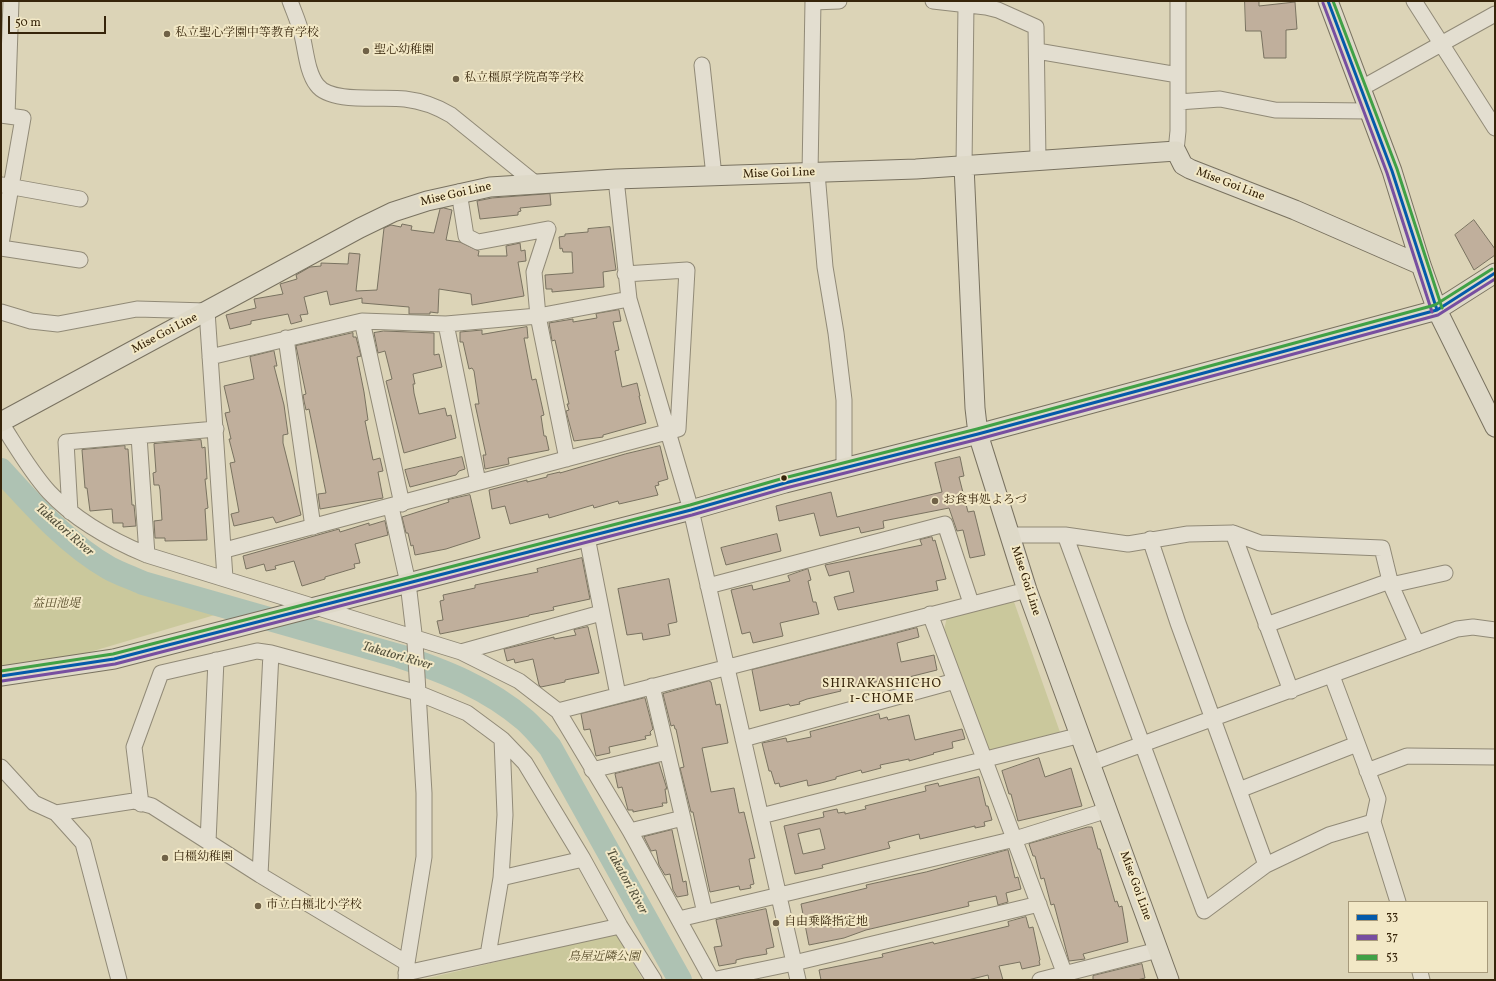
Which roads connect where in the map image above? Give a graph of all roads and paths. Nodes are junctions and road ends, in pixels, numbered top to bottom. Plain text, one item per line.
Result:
1 (11, 1) edge
2 (290, 1) edge
3 (813, 1) edge
4 (839, 1) edge
5 (933, 1) edge
6 (1178, 1) edge
7 (1328, 1) edge
8 (1414, 1) edge
9 (966, 4) junction
10 (1495, 14) edge
11 (1441, 44) junction
12 (1037, 51) junction
13 (702, 65) dead end
14 (1178, 75) junction
15 (1360, 89) junction
16 (1178, 102) junction
17 (1368, 111) junction
18 (4, 116) edge
19 (1495, 128) edge
20 (1176, 151) junction
21 (1038, 160) junction
22 (964, 166) junction
23 (813, 173) junction
24 (714, 176) junction
25 (616, 179) junction
26 (534, 183) junction
27 (6, 185) edge
28 (459, 192) junction
29 (80, 199) dead end
30 (1, 244) edge
31 (1, 248) edge
32 (80, 260) dead end
33 (1421, 265) junction
34 (625, 274) junction
35 (1494, 276) edge
36 (629, 299) junction
37 (1437, 310) junction
38 (208, 311) junction
39 (1, 312) edge
40 (538, 316) junction
41 (362, 320) junction
42 (446, 324) junction
43 (286, 338) junction
44 (210, 356) junction
45 (1, 423) edge
46 (1495, 427) edge
47 (216, 429) junction
48 (668, 433) junction
49 (978, 434) junction
50 (139, 436) junction
51 (567, 459) junction
52 (844, 468) junction
53 (478, 482) junction
54 (397, 505) junction
55 (691, 510) junction
56 (70, 512) junction
57 (313, 527) junction
58 (1233, 533) junction
59 (1010, 535) junction
60 (1065, 535) junction
61 (587, 537) junction
62 (1150, 539) junction
63 (225, 550) junction
64 (147, 555) junction
65 (1445, 573) dead end
66 (225, 578) junction
67 (1391, 583) junction
68 (408, 584) junction
69 (708, 586) junction
70 (1027, 590) junction
71 (971, 603) junction
72 (308, 609) junction
73 (601, 613) junction
74 (930, 614) junction
75 (1266, 625) junction
76 (1495, 630) edge
77 (415, 640) junction
78 (1417, 644) junction
79 (461, 652) junction
80 (271, 653) junction
81 (216, 660) junction
82 (727, 667) junction
83 (1, 676) edge
84 (1332, 676) junction
85 (955, 681) junction
86 (652, 686) junction
87 (418, 688) junction
88 (1291, 690) junction
89 (618, 695) junction
90 (558, 711) junction
91 (1212, 718) junction
92 (1081, 735) junction
93 (502, 739) junction
94 (743, 739) junction
95 (1143, 744) junction
96 (1357, 744) junction
97 (667, 752) junction
98 (1495, 757) edge
99 (985, 760) junction
100 (1091, 763) junction
101 (1, 767) edge
102 (592, 770) junction
103 (1367, 771) junction
104 (1239, 790) junction
105 (142, 804) junction
106 (1108, 810) junction
107 (56, 813) junction
108 (761, 816) junction
109 (683, 818) junction
110 (1373, 822) junction
111 (630, 831) junction
112 (1014, 839) junction
113 (208, 842) junction
114 (583, 859) junction
115 (1266, 866) junction
116 (260, 875) junction
117 (501, 878) junction
118 (779, 895) junction
119 (1398, 901) edge
120 (1039, 904) junction
121 (704, 913) junction
122 (679, 919) junction
123 (620, 926) junction
124 (1158, 950) junction
125 (488, 955) junction
126 (794, 963) junction
127 (406, 972) edge
128 (1066, 977) edge
129 (119, 980) edge
130 (654, 980) edge
131 (712, 980) edge
132 (798, 980) edge
133 (1040, 980) edge
134 (1169, 980) edge

1 - 18 street
2 - 26 street
3 - 4 street
3 - 23 street
5 - 9 street
6 - 14 street
7 - 15 main road
8 - 11 street
9 - 12 street
9 - 22 street
10 - 11 street
11 - 15 street
11 - 19 street
12 - 14 street
12 - 21 street
13 - 24 street
14 - 16 street
15 - 17 main road
16 - 17 street
16 - 20 street
17 - 33 main road
18 - 27 street
20 - 21 main road, Mise Goi Line
20 - 33 main road, Mise Goi Line
21 - 22 main road, Mise Goi Line
22 - 23 main road, Mise Goi Line
22 - 49 main road, Mise Goi Line
23 - 24 main road, Mise Goi Line
23 - 52 street
24 - 25 main road, Mise Goi Line
25 - 26 main road, Mise Goi Line
25 - 34 street
26 - 28 main road, Mise Goi Line
27 - 29 street
27 - 30 street
28 - 38 main road, Mise Goi Line
28 - 40 street
31 - 32 street
33 - 37 main road
34 - 36 street
34 - 48 street
35 - 37 main road
36 - 40 street
36 - 48 street
37 - 46 main road
37 - 49 main road
38 - 39 street
38 - 44 street
38 - 45 main road, Mise Goi Line
40 - 42 street
40 - 51 street
41 - 42 street
41 - 43 street
41 - 54 street
42 - 53 street
43 - 44 street
43 - 57 street
44 - 47 street
45 - 56 street
47 - 50 street
47 - 63 street
48 - 51 street
48 - 55 street
49 - 52 main road
49 - 59 main road, Mise Goi Line
50 - 56 street
50 - 64 street
51 - 53 street
52 - 55 main road
53 - 54 street
54 - 57 street
54 - 68 street
55 - 61 main road
55 - 69 street
56 - 64 street
57 - 63 street
58 - 62 street
58 - 67 street
58 - 75 street
59 - 60 street
59 - 70 main road, Mise Goi Line
60 - 62 street
60 - 95 street
61 - 68 main road
61 - 73 street
62 - 91 street
63 - 66 street
64 - 66 street
65 - 67 street
66 - 72 street
67 - 75 street
67 - 78 street
68 - 72 main road
68 - 77 street
69 - 71 street
69 - 82 street
70 - 71 street
70 - 92 main road, Mise Goi Line
71 - 74 street
72 - 77 street
72 - 83 main road
73 - 79 street
73 - 89 street
74 - 82 street
74 - 85 street
75 - 88 street
76 - 78 street
77 - 79 street
77 - 87 street
78 - 84 street
79 - 90 street
80 - 81 street
80 - 87 street
80 - 116 street
81 - 105 street
81 - 113 street
82 - 86 street
82 - 94 street
84 - 88 street
84 - 96 street
85 - 94 street
85 - 99 street
86 - 89 street
86 - 97 street
87 - 93 street
87 - 127 street
88 - 91 street
89 - 90 street
90 - 102 street
91 - 95 street
91 - 104 street
92 - 99 street
92 - 100 main road, Mise Goi Line
93 - 114 street
93 - 117 street
94 - 108 street
95 - 100 street
95 - 115 street
96 - 103 street
96 - 104 street
97 - 102 street
97 - 109 street
98 - 103 street
99 - 108 street
99 - 112 street
100 - 106 main road, Mise Goi Line
101 - 107 street
102 - 111 street
103 - 110 street
104 - 115 street
105 - 107 street
105 - 113 street
106 - 112 street
106 - 124 main road, Mise Goi Line
107 - 129 street
108 - 118 street
109 - 111 street
109 - 121 street
110 - 115 street
110 - 119 street
111 - 122 street
112 - 118 street
112 - 120 street
113 - 116 street
114 - 117 street
114 - 123 street
116 - 127 street
117 - 125 street
118 - 121 street
118 - 126 street
120 - 126 street
120 - 128 street
121 - 122 street
122 - 131 street
123 - 125 street
123 - 130 street
124 - 128 street
124 - 134 main road, Mise Goi Line
125 - 127 street
126 - 131 street
126 - 132 street
128 - 133 street

